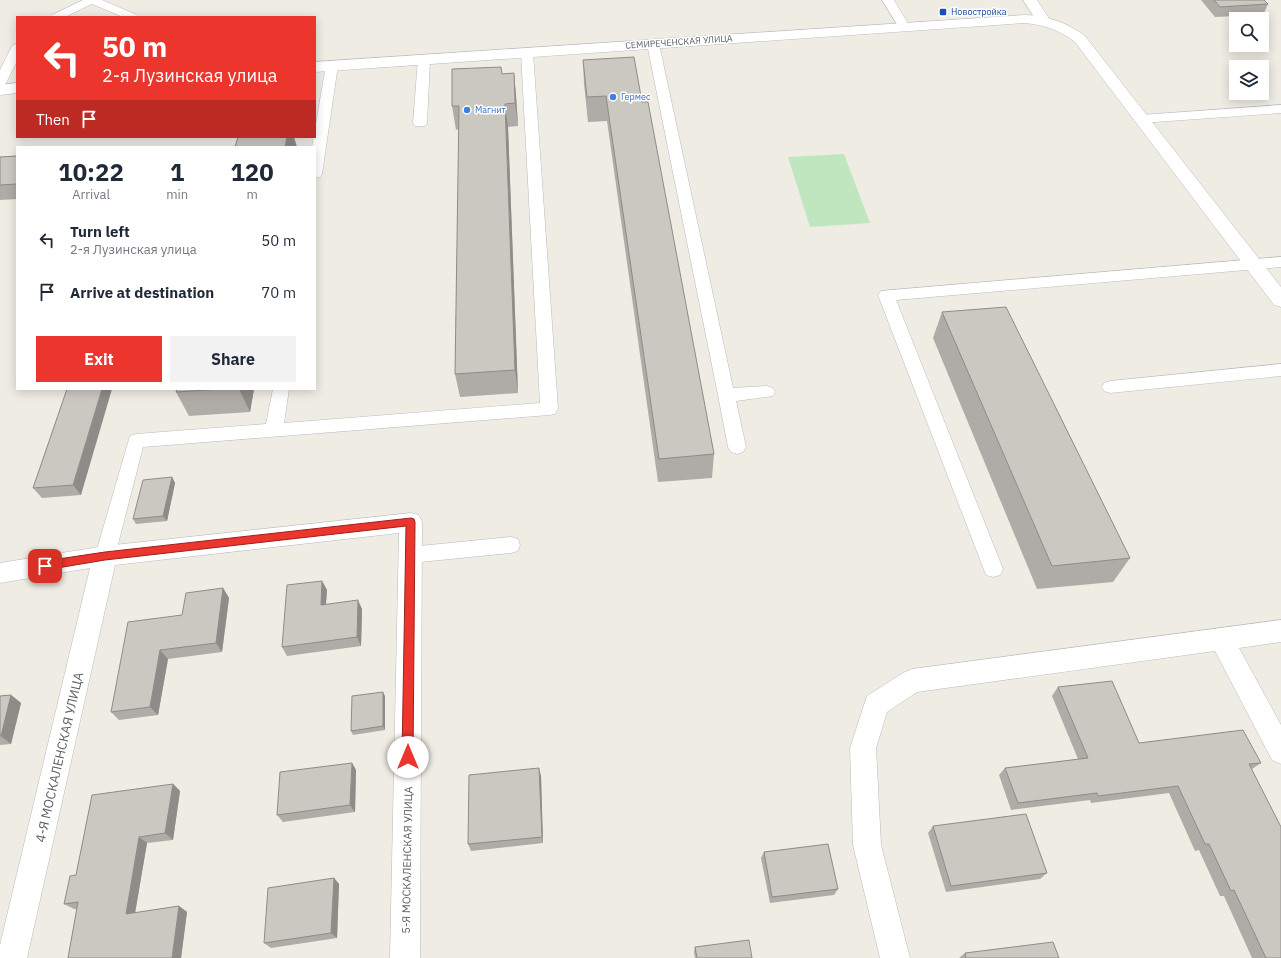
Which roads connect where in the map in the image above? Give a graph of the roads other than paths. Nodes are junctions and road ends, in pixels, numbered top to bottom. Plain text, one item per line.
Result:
1 (92, 0) edge
2 (888, 0) edge
3 (1030, 0) edge
4 (58, 16) edge
5 (131, 16) edge
6 (1043, 20) junction
7 (904, 27) junction
8 (653, 44) junction
9 (16, 50) edge
10 (527, 52) junction
11 (424, 59) junction
12 (332, 65) junction
13 (316, 66) edge
14 (0, 83) edge
15 (16, 88) edge
16 (0, 90) edge
17 (1281, 109) edge
18 (1141, 119) junction
19 (420, 124) dead end
20 (316, 168) edge
21 (1281, 262) edge
22 (1254, 265) junction
23 (1281, 300) edge
24 (1281, 370) edge
25 (1110, 387) dead end
26 (281, 390) edge
27 (767, 392) dead end
28 (726, 395) junction
29 (274, 430) junction
30 (737, 447) dead end
31 (511, 545) dead end
32 (410, 555) junction
33 (105, 556) junction
34 (993, 569) dead end
35 (0, 573) edge
36 (1281, 631) edge
37 (1222, 640) junction
38 (1281, 751) edge
39 (12, 958) edge
40 (405, 958) edge
41 (895, 958) edge

1 - 4 lane
1 - 5 lane
2 - 7 lane
3 - 6 street
6 - 7 street, СЕМИРЕЧЕНСКАЯ УЛИЦА
6 - 18 street, СЕМИРЕЧЕНСКАЯ УЛИЦА
7 - 8 street, СЕМИРЕЧЕНСКАЯ УЛИЦА
8 - 10 street, СЕМИРЕЧЕНСКАЯ УЛИЦА
8 - 28 lane
9 - 14 lane
10 - 11 street, СЕМИРЕЧЕНСКАЯ УЛИЦА
10 - 29 lane
11 - 12 street, СЕМИРЕЧЕНСКАЯ УЛИЦА
11 - 19 lane
12 - 13 street, СЕМИРЕЧЕНСКАЯ УЛИЦА
12 - 20 lane
15 - 16 street
17 - 18 lane
18 - 22 street, СЕМИРЕЧЕНСКАЯ УЛИЦА
21 - 22 lane
22 - 23 street, СЕМИРЕЧЕНСКАЯ УЛИЦА
22 - 34 lane
24 - 25 lane
26 - 29 lane
27 - 28 lane
28 - 30 lane
29 - 33 lane
31 - 32 lane
32 - 33 street, 5-Я МОСКАЛЕНСКАЯ УЛИЦА
32 - 40 street, 5-Я МОСКАЛЕНСКАЯ УЛИЦА
33 - 35 street
33 - 39 street, 4-Я МОСКАЛЕНСКАЯ УЛИЦА
36 - 37 street
37 - 38 street
37 - 41 street

